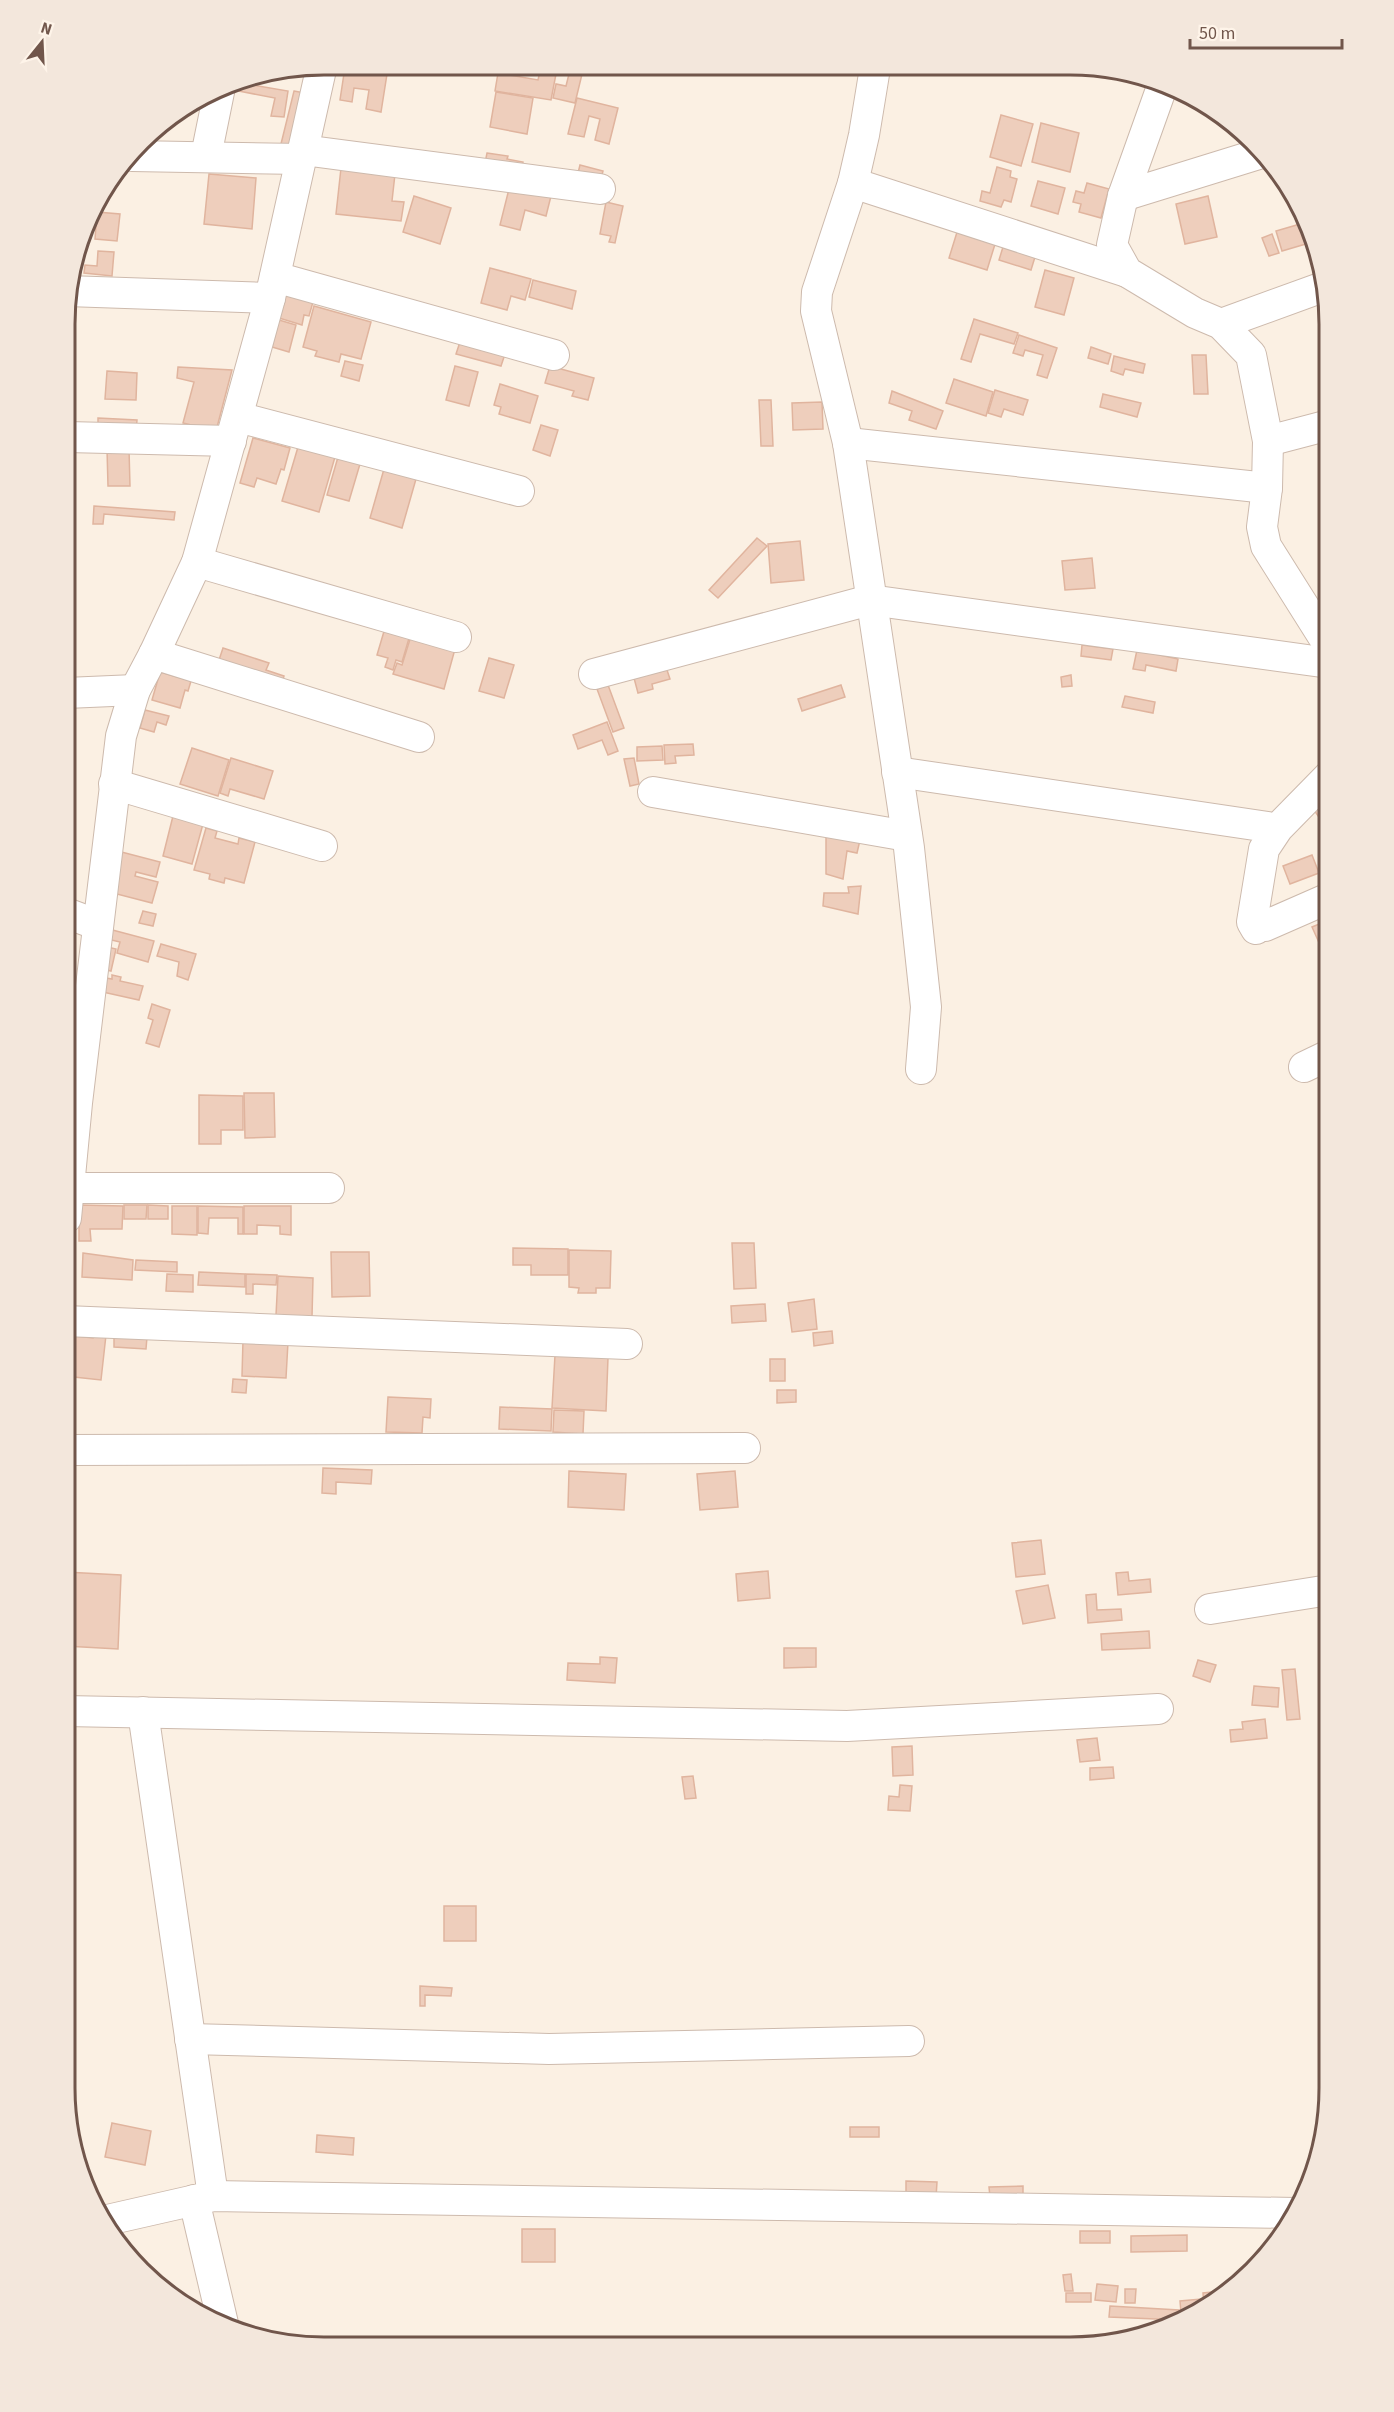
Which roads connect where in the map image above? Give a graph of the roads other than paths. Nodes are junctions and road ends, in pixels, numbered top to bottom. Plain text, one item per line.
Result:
1 (320, 75) edge
2 (874, 75) edge
3 (1160, 92) edge
4 (217, 99) edge
5 (302, 155) junction
6 (141, 156) edge
7 (206, 156) junction
8 (1253, 156) edge
9 (853, 183) junction
10 (600, 189) dead end
11 (1123, 196) junction
12 (1127, 272) junction
13 (273, 287) junction
14 (1317, 289) edge
15 (77, 291) edge
16 (1221, 324) junction
17 (554, 355) dead end
18 (1319, 428) edge
19 (235, 429) junction
20 (75, 437) edge
21 (1268, 441) junction
22 (848, 443) junction
23 (1267, 488) junction
24 (519, 491) dead end
25 (197, 562) junction
26 (870, 600) junction
27 (1319, 630) edge
28 (456, 637) dead end
29 (154, 654) junction
30 (1319, 662) edge
31 (594, 674) dead end
32 (135, 690) junction
33 (75, 693) edge
34 (419, 737) dead end
35 (897, 772) junction
36 (114, 784) junction
37 (1319, 786) edge
38 (653, 792) dead end
39 (1268, 827) dead end
40 (907, 836) junction
41 (322, 846) dead end
42 (1319, 902) edge
43 (75, 916) edge
44 (98, 925) junction
45 (921, 1069) dead end
46 (75, 1075) edge
47 (75, 1188) edge
48 (329, 1188) dead end
49 (75, 1321) edge
50 (627, 1344) dead end
51 (746, 1448) dead end
52 (75, 1450) edge
53 (1319, 1592) edge
54 (1210, 1609) dead end
55 (1158, 1709) dead end
56 (75, 1711) edge
57 (143, 1712) junction
58 (190, 2039) junction
59 (909, 2042) dead end
60 (204, 2198) junction
61 (1286, 2213) edge
62 (112, 2219) edge
63 (222, 2315) edge

1 - 5 street
2 - 9 street
3 - 11 street
4 - 7 street
5 - 7 street
5 - 10 street
5 - 13 street
6 - 7 street
8 - 11 street
9 - 12 street
9 - 22 street
11 - 12 street
12 - 16 street
13 - 15 street
13 - 17 street
13 - 19 street
14 - 16 street
16 - 21 street
18 - 21 street
19 - 20 street
19 - 24 street
19 - 25 street
21 - 23 street
22 - 23 street
22 - 26 street
23 - 27 street
25 - 28 street
25 - 29 street
26 - 30 street
26 - 31 street
26 - 35 street
29 - 32 street
29 - 34 street
32 - 33 street
32 - 36 street
35 - 39 street
35 - 40 street
36 - 41 street
36 - 44 street
37 - 42 street
38 - 40 street
40 - 45 street
43 - 44 street
44 - 46 street
47 - 48 street
49 - 50 street
51 - 52 street
53 - 54 street
55 - 57 street
56 - 57 street
57 - 58 street
58 - 59 street
58 - 60 street
60 - 61 street
60 - 62 street
60 - 63 street

